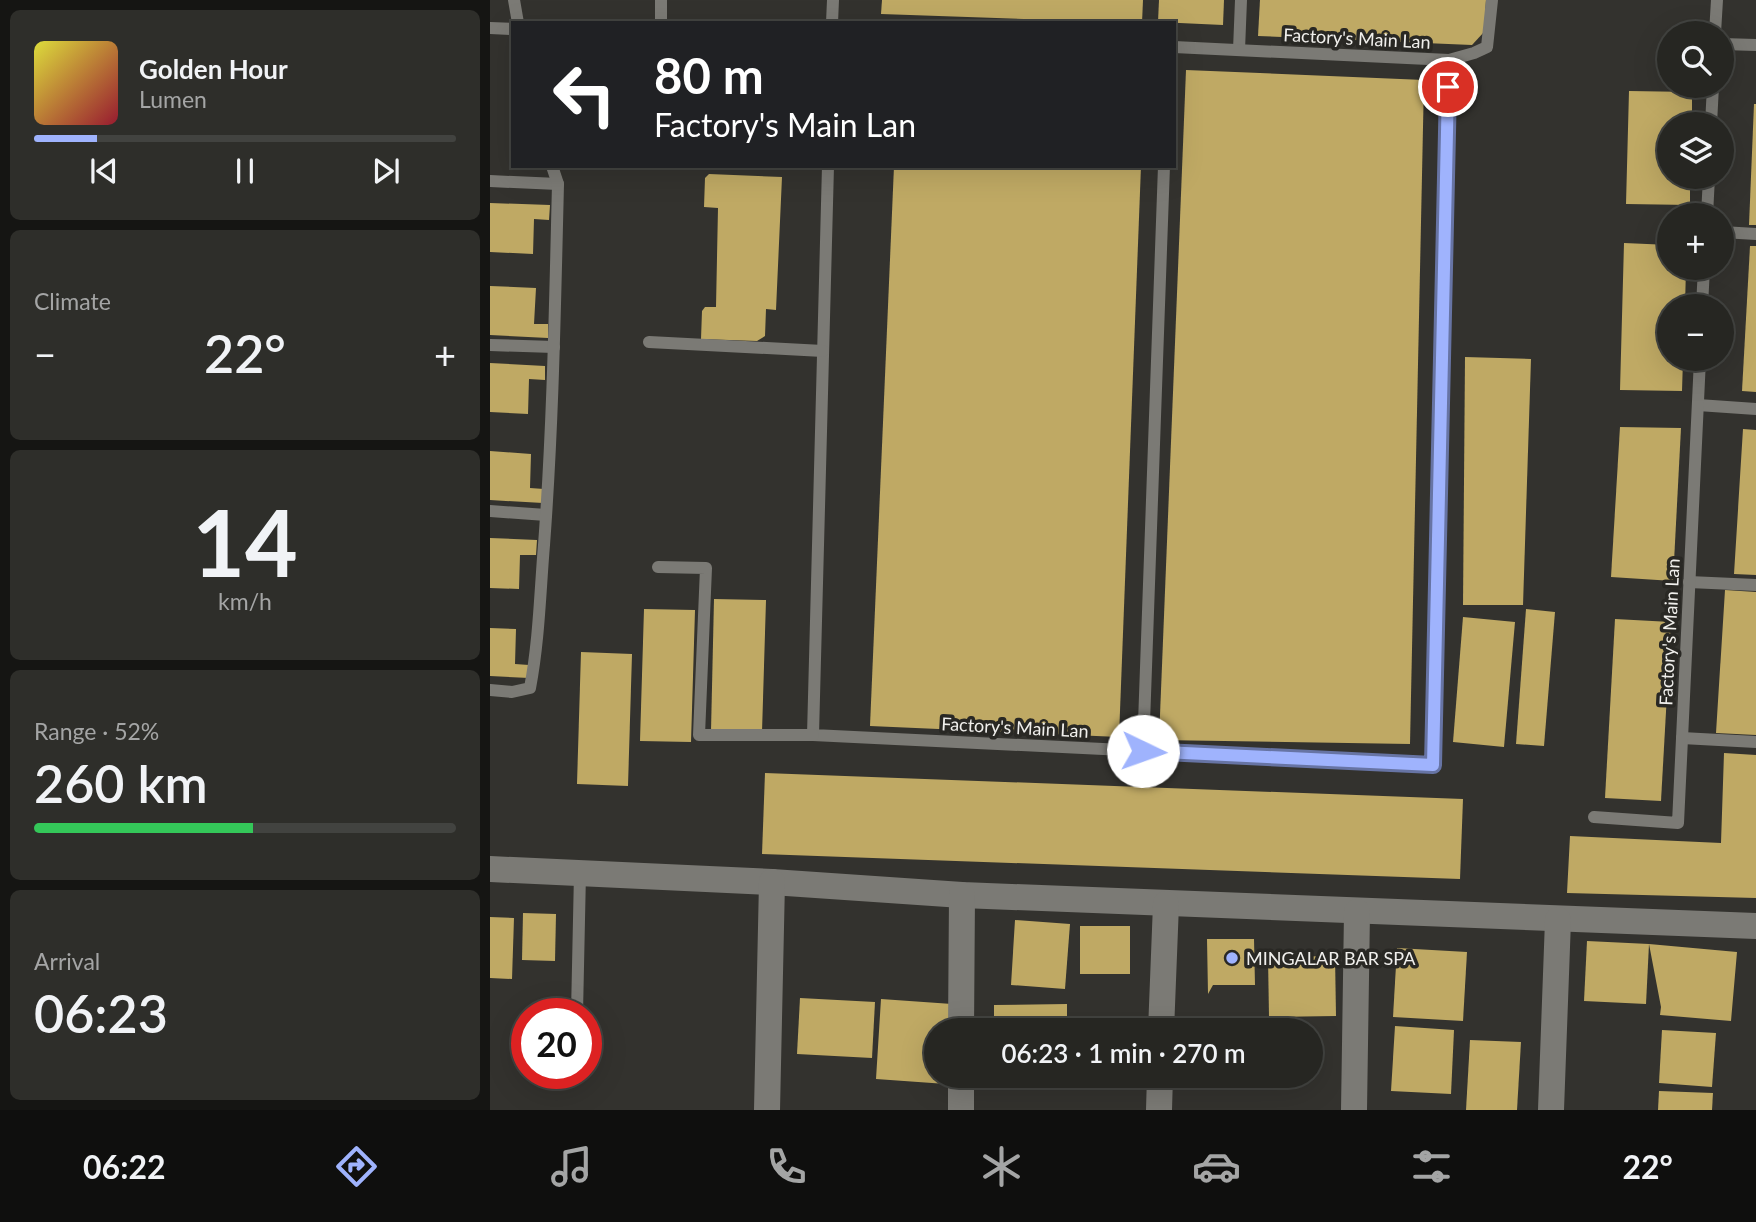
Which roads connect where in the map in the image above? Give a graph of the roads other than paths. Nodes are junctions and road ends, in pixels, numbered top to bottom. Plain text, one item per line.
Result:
1 (514, 0) edge
2 (661, 0) edge
3 (833, 0) edge
4 (1241, 0) edge
5 (1492, 0) edge
6 (1717, 0) edge
7 (518, 21) edge
8 (661, 21) edge
9 (832, 21) edge
10 (1716, 21) edge
11 (490, 28) edge
12 (511, 29) edge
13 (1734, 44) edge
14 (1756, 45) edge
15 (1176, 47) edge
16 (1239, 50) junction
17 (1449, 60) junction
18 (553, 168) edge
19 (828, 168) edge
20 (1164, 168) edge
21 (490, 181) edge
22 (558, 184) junction
23 (1734, 233) edge
24 (1756, 234) edge
25 (649, 342) dead end
26 (490, 345) edge
27 (554, 347) junction
28 (823, 351) junction
29 (1699, 371) edge
30 (1698, 405) junction
31 (1756, 410) edge
32 (490, 511) edge
33 (546, 515) junction
34 (658, 567) dead end
35 (1689, 582) junction
36 (1756, 585) edge
37 (490, 690) edge
38 (813, 735) junction
39 (1682, 738) junction
40 (1756, 742) edge
41 (1143, 751) junction
42 (1594, 817) dead end
43 (490, 869) edge
44 (580, 873) junction
45 (772, 882) junction
46 (962, 895) junction
47 (1166, 904) junction
48 (1357, 912) junction
49 (1558, 920) junction
50 (1756, 926) edge
51 (577, 998) edge
52 (961, 1018) edge
53 (1162, 1018) edge
54 (961, 1088) edge
55 (1159, 1088) edge
56 (767, 1110) edge
57 (961, 1110) edge
58 (1158, 1110) edge
59 (1354, 1110) edge
60 (1551, 1110) edge

1 - 7 lane
2 - 8 lane
3 - 9 lane
4 - 16 lane
5 - 17 lane
6 - 10 lane
11 - 12 lane
13 - 14 lane
15 - 16 lane, Factory's Main Lan
16 - 17 lane, Factory's Main Lan
17 - 41 lane, Factory's Main Lan
18 - 22 lane
19 - 28 lane
20 - 41 lane
21 - 22 lane
22 - 27 lane
23 - 24 lane
25 - 28 lane
26 - 27 lane
27 - 33 lane
28 - 38 lane
29 - 30 lane, Factory's Main Lan
30 - 31 lane
30 - 35 lane, Factory's Main Lan
32 - 33 lane
33 - 37 lane
34 - 38 lane, Factory's Main Lan
35 - 36 lane
35 - 39 lane, Factory's Main Lan
38 - 41 lane, Factory's Main Lan
39 - 40 lane
39 - 42 lane, Factory's Main Lan
43 - 44 street
44 - 45 street
44 - 51 lane
45 - 46 street
45 - 56 street
46 - 47 street
46 - 52 street
47 - 48 street
47 - 53 street
48 - 49 street
48 - 59 street
49 - 50 street
49 - 60 street
54 - 57 street
55 - 58 street

